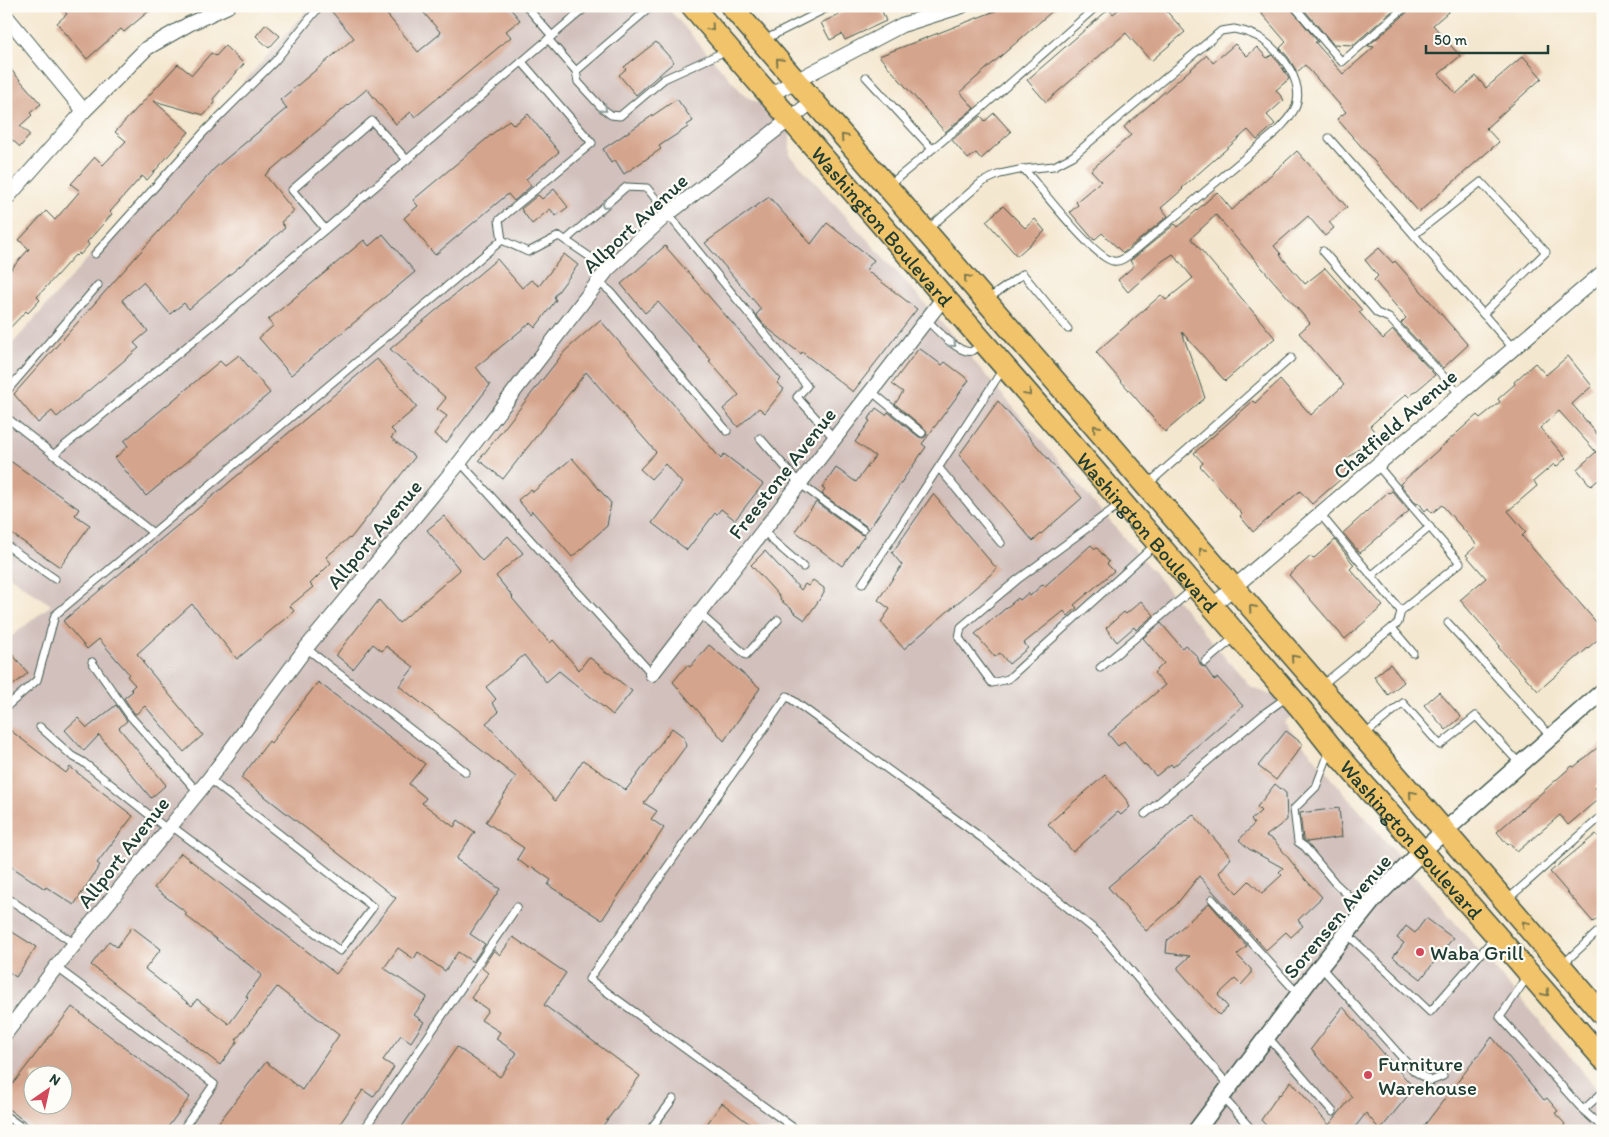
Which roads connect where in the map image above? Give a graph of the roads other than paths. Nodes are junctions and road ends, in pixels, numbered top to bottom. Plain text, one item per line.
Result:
1 (228, 6) edge
2 (320, 6) edge
3 (526, 6) edge
4 (587, 6) edge
5 (644, 6) edge
6 (692, 6) edge
7 (831, 6) edge
8 (962, 6) edge
9 (1097, 6) edge
10 (1294, 6) edge
11 (1406, 6) edge
12 (736, 9) edge
13 (6, 16) edge
14 (550, 38) junction
15 (761, 41) junction
16 (729, 49) junction
17 (522, 62) junction
18 (576, 71) junction
19 (866, 77) dead end
20 (796, 81) junction
21 (769, 95) junction
22 (813, 101) junction
23 (84, 111) junction
24 (790, 118) junction
25 (1329, 138) dead end
26 (932, 149) junction
27 (407, 160) junction
28 (1024, 169) junction
29 (887, 187) junction
30 (6, 199) edge
31 (667, 215) junction
32 (325, 229) junction
33 (926, 231) junction
34 (1414, 235) junction
35 (502, 240) junction
36 (566, 240) junction
37 (1323, 251) dead end
38 (95, 254) dead end
39 (608, 269) junction
40 (1603, 272) edge
41 (598, 282) junction
42 (98, 285) dead end
43 (945, 296) junction
44 (986, 301) junction
45 (1483, 314) junction
46 (926, 320) junction
47 (1068, 329) dead end
48 (984, 342) junction
49 (1513, 348) junction
50 (1291, 358) dead end
51 (1005, 367) junction
52 (871, 391) junction
53 (6, 392) edge
54 (1460, 394) junction
55 (6, 418) edge
56 (727, 431) dead end
57 (922, 433) dead end
58 (760, 438) dead end
59 (834, 438) junction
60 (52, 454) junction
61 (460, 462) junction
62 (1377, 465) junction
63 (939, 468) junction
64 (799, 483) junction
65 (1146, 486) junction
66 (1122, 503) junction
67 (1320, 514) junction
68 (1430, 527) junction
69 (764, 529) junction
70 (863, 530) dead end
71 (153, 533) junction
72 (1001, 543) dead end
73 (1157, 543) junction
74 (6, 545) edge
75 (803, 567) dead end
76 (1371, 576) junction
77 (55, 579) dead end
78 (862, 584) dead end
79 (1195, 587) junction
80 (1234, 588) junction
81 (1212, 606) junction
82 (1401, 611) junction
83 (699, 613) junction
84 (778, 620) dead end
85 (1448, 623) dead end
86 (1392, 628) junction
87 (1237, 635) junction
88 (306, 648) junction
89 (1413, 653) dead end
90 (92, 662) dead end
91 (1205, 662) dead end
92 (1100, 668) dead end
93 (652, 674) joint
94 (1320, 687) junction
95 (1603, 691) edge
96 (1289, 696) junction
97 (6, 706) edge
98 (40, 727) dead end
99 (1362, 737) junction
100 (1551, 737) junction
101 (1331, 747) junction
102 (1520, 764) junction
103 (466, 772) dead end
104 (209, 779) junction
105 (197, 791) junction
106 (1145, 814) dead end
107 (1603, 815) edge
108 (168, 827) junction
109 (1444, 831) junction
110 (1422, 850) junction
111 (6, 897) edge
112 (1212, 899) dead end
113 (1505, 901) junction
114 (517, 907) dead end
115 (1365, 910) junction
116 (1603, 927) edge
117 (1345, 933) junction
118 (1496, 935) junction
119 (76, 944) junction
120 (1320, 966) junction
121 (1560, 966) junction
122 (56, 967) junction
123 (1530, 973) junction
124 (1298, 994) junction
125 (1603, 1015) edge
126 (8, 1026) edge
127 (1267, 1036) junction
128 (1603, 1059) edge
129 (1443, 1076) dead end
130 (1226, 1091) junction
131 (1603, 1092) edge
132 (673, 1099) dead end
133 (1583, 1110) junction
134 (1333, 1112) dead end
135 (6, 1116) edge
136 (1603, 1128) edge
137 (184, 1129) dead end
138 (27, 1131) edge
139 (363, 1131) edge
140 (649, 1131) edge
141 (798, 1131) edge
142 (1196, 1131) edge
143 (1254, 1131) edge

1 - 23 street
2 - 38 lane
3 - 14 lane
4 - 14 lane
5 - 18 lane
6 -> 16 main road, Washington Boulevard
7 - 15 lane
8 - 20 street
9 - 26 lane
10 - 11 lane
12 - 15 main road, Washington Boulevard
13 - 23 street
14 - 17 lane
14 - 18 lane
20 -> 15 main road, Washington Boulevard
18 -> 16 lane
16 - 21 main road, Washington Boulevard
17 - 27 lane
17 - 35 lane
19 - 26 lane
20 - 21 street
20 - 22 main road, Washington Boulevard
21 - 24 main road, Washington Boulevard
22 - 24 street, Allport Avenue
29 -> 22 main road, Washington Boulevard
23 - 30 street
24 - 31 street, Allport Avenue
24 - 43 main road, Washington Boulevard
25 - 34 lane
26 - 29 lane
27 - 32 lane
27 - 32 lane
28 - 28 lane
28 - 33 lane
29 - 33 main road, Washington Boulevard
31 -> 36 lane
31 - 39 street, Allport Avenue
31 - 59 lane
32 - 60 lane
44 -> 33 main road, Washington Boulevard
34 - 45 lane
34 - 45 lane
35 - 36 lane
35 - 71 lane
36 - 39 lane
37 - 54 lane
39 - 41 street, Allport Avenue
40 - 49 street, Chatfield Avenue
41 - 56 lane
41 - 61 street, Allport Avenue
42 - 53 lane
43 - 46 street, Freestone Avenue
43 - 48 main road, Washington Boulevard
44 - 47 lane
65 -> 44 main road, Washington Boulevard
45 - 49 lane
46 -> 48 lane
46 - 52 street, Freestone Avenue
48 - 51 main road, Washington Boulevard
49 - 54 street, Chatfield Avenue
50 - 65 lane
51 - 63 lane
51 -> 66 main road, Washington Boulevard
52 - 57 lane
52 - 59 street, Freestone Avenue
54 - 62 street, Chatfield Avenue
55 - 60 lane
58 - 64 lane
59 - 64 street, Freestone Avenue
60 - 71 lane
61 - 88 street, Allport Avenue
61 - 93 lane
62 - 67 street, Chatfield Avenue
62 - 68 lane
63 - 72 lane
63 - 78 lane
64 - 69 street, Freestone Avenue
64 - 70 lane
80 -> 65 main road, Washington Boulevard
66 - 73 main road, Washington Boulevard
66 - 73 lane
67 - 76 lane
67 - 80 street, Chatfield Avenue
68 - 76 lane
68 - 82 lane
69 - 75 lane
69 - 83 street, Freestone Avenue
71 - 97 lane
73 - 79 main road, Washington Boulevard
74 - 77 lane
76 - 82 lane
79 - 81 main road, Washington Boulevard
79 - 92 lane
80 - 81 street, Chatfield Avenue
94 -> 80 main road, Washington Boulevard
81 - 87 main road, Washington Boulevard
82 - 86 lane
83 - 84 lane
83 - 93 street, Freestone Avenue
85 - 100 lane
86 - 89 lane
86 - 94 lane
87 - 91 lane
87 - 96 main road, Washington Boulevard
88 - 103 lane
88 - 104 street, Allport Avenue
90 - 105 lane
94 - 99 main road, Washington Boulevard
95 - 100 street, Sorensen Avenue
96 - 101 main road, Washington Boulevard
96 - 106 lane
98 - 108 lane
99 - 102 lane
109 -> 99 main road, Washington Boulevard
100 - 102 street, Sorensen Avenue
101 - 110 main road, Washington Boulevard
101 - 115 lane
102 - 109 street, Sorensen Avenue
104 - 105 street, Allport Avenue
104 - 108 lane
105 - 108 street, Allport Avenue
107 - 113 lane
108 - 119 street, Allport Avenue
109 - 110 street, Sorensen Avenue
109 - 113 main road, Washington Boulevard
110 - 115 street, Sorensen Avenue
110 - 118 main road, Washington Boulevard
111 - 119 lane
112 - 124 lane
121 -> 113 main road, Washington Boulevard
114 - 139 lane
115 - 117 street, Sorensen Avenue
116 - 121 lane
117 - 118 lane
117 - 120 street, Sorensen Avenue
118 - 123 main road, Washington Boulevard
119 - 122 street, Allport Avenue
120 - 124 street, Sorensen Avenue
120 - 129 lane
121 - 125 main road, Washington Boulevard
122 - 126 street, Allport Avenue
122 - 137 lane
123 -> 128 main road, Washington Boulevard
123 - 133 lane
124 - 127 street, Sorensen Avenue
127 - 130 street, Sorensen Avenue
127 - 134 lane
130 - 141 lane
130 - 142 street, Sorensen Avenue
130 - 143 lane
131 - 133 lane
132 - 140 lane
133 - 136 lane
135 - 138 lane

